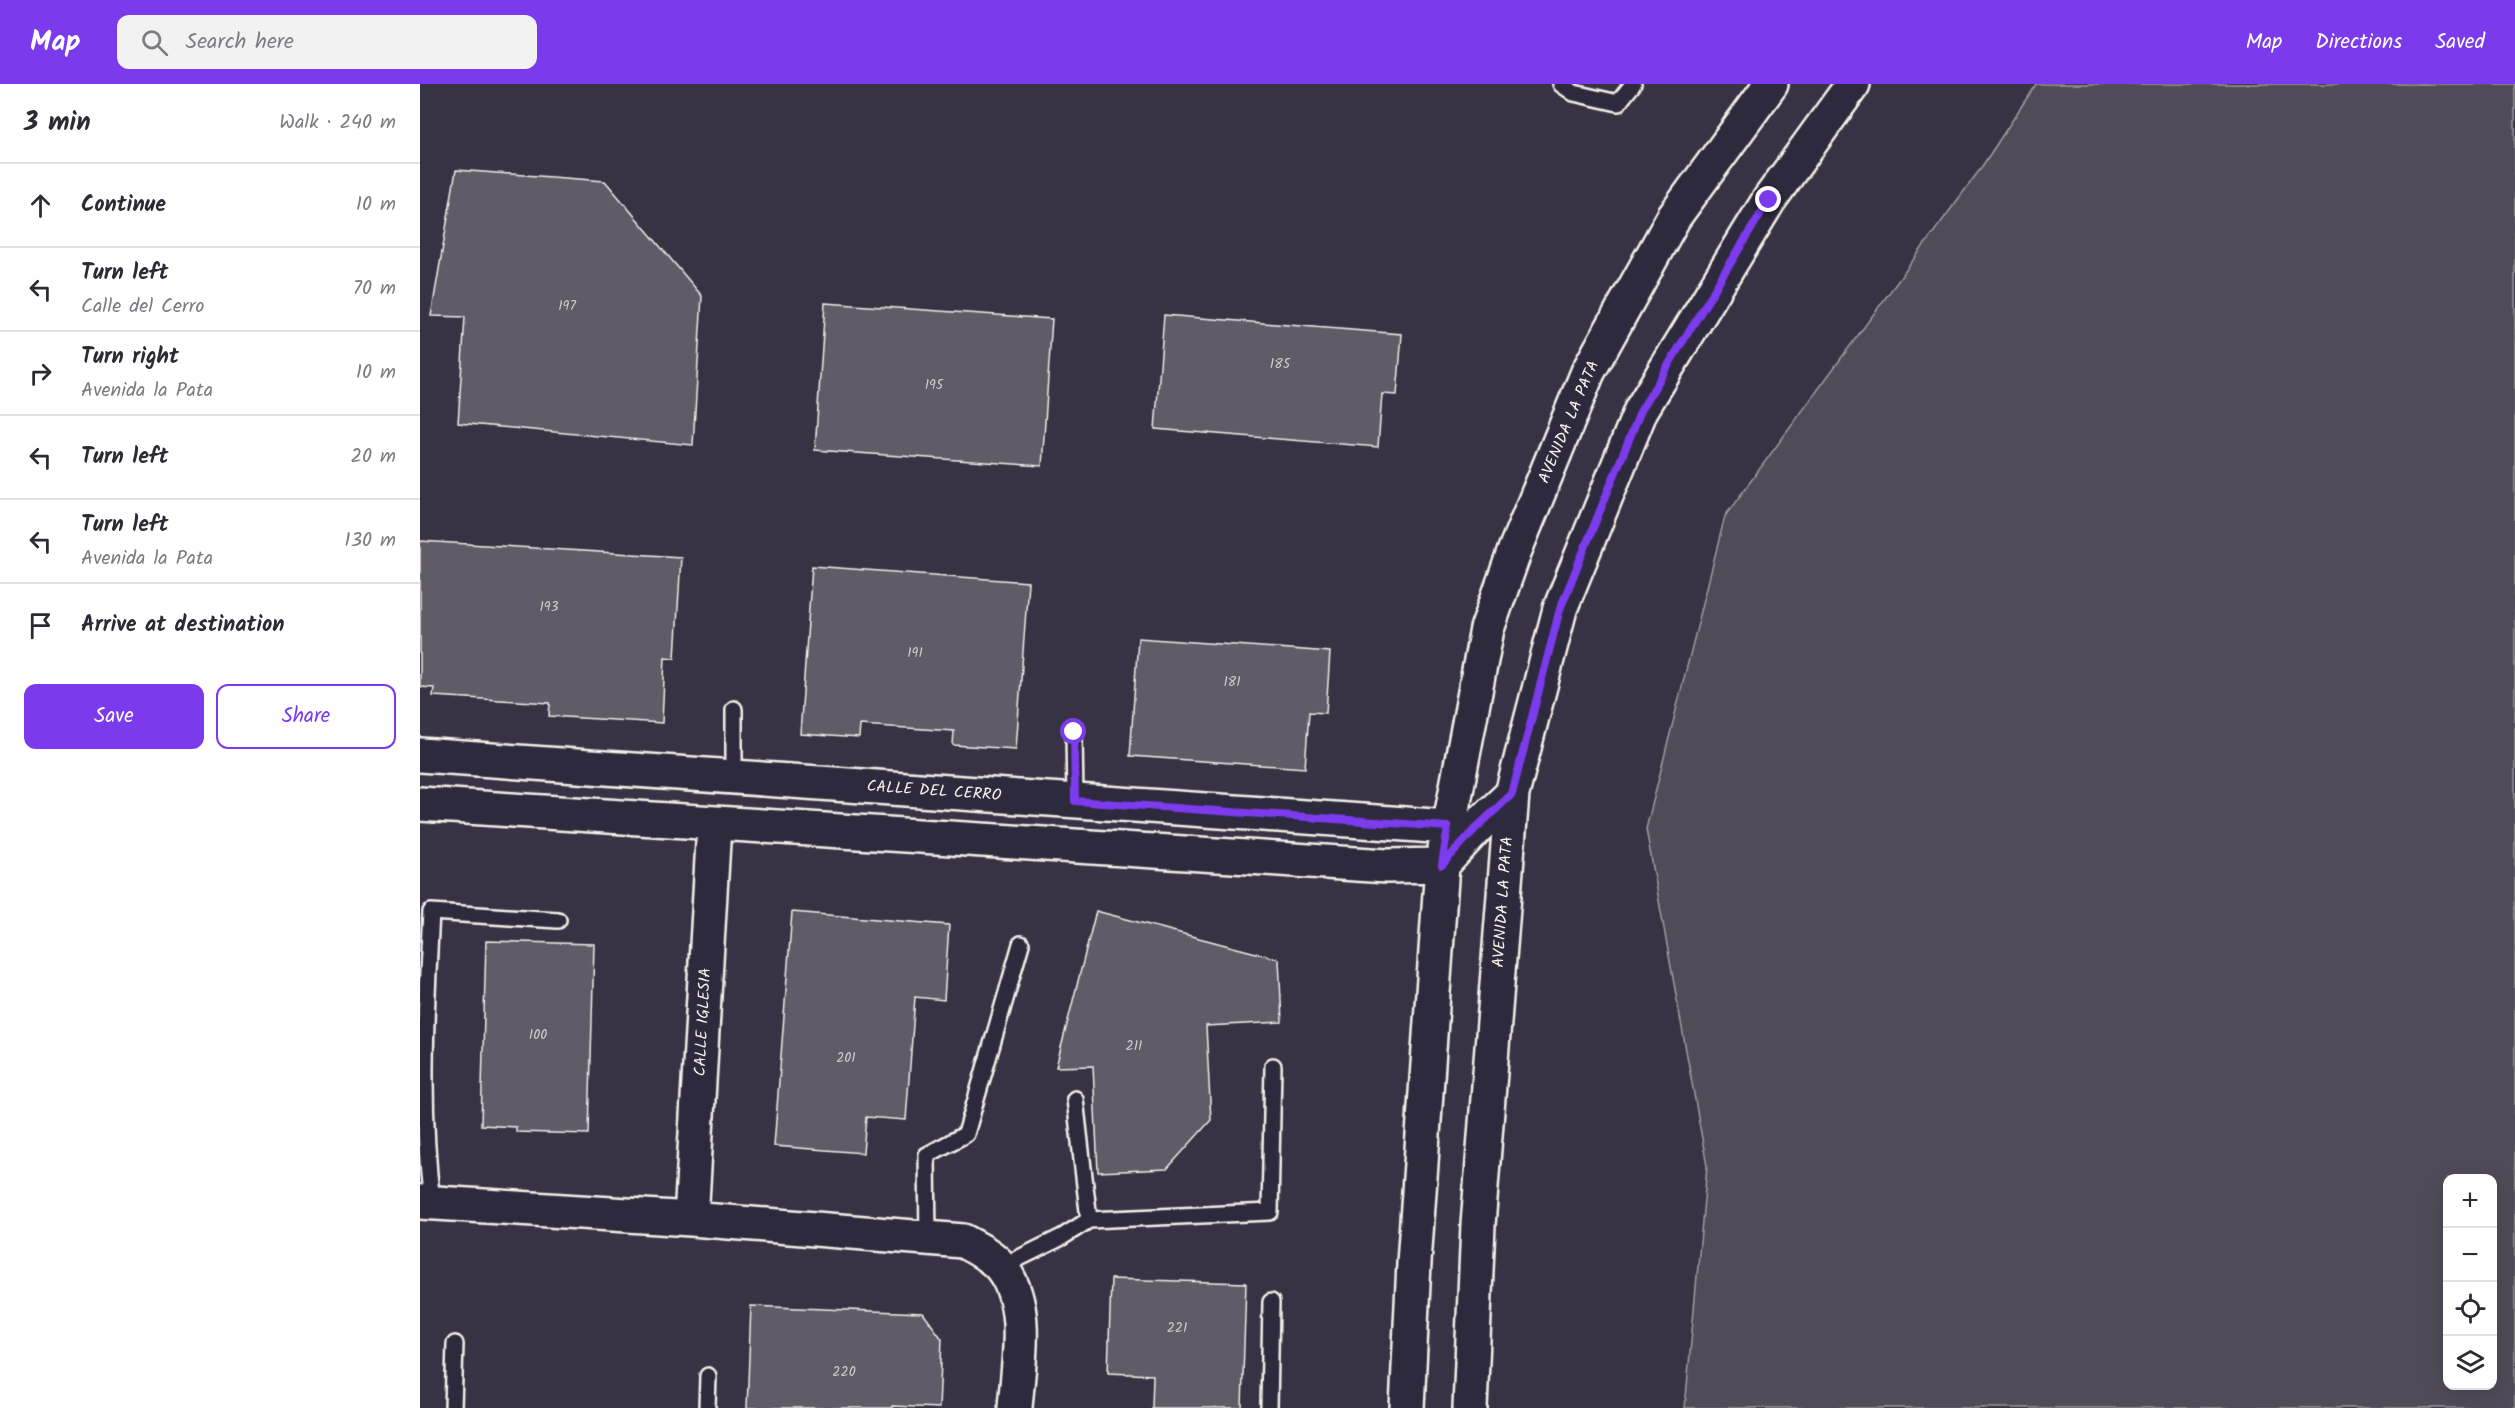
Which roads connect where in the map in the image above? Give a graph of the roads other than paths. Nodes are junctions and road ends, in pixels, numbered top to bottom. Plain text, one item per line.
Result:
1 (1561, 84) edge
2 (1633, 84) edge
3 (1771, 84) edge
4 (1853, 84) edge
5 (734, 709) dead end
6 (1074, 732) dead end
7 (420, 755) edge
8 (734, 777) junction
9 (1512, 794) junction
10 (1075, 801) junction
11 (420, 804) edge
12 (714, 825) junction
13 (1448, 827) junction
14 (1442, 865) junction
15 (425, 910) edge
16 (558, 920) dead end
17 (1021, 944) dead end
18 (1273, 1066) dead end
19 (1075, 1099) dead end
20 (426, 1202) edge
21 (691, 1219) junction
22 (1089, 1220) junction
23 (928, 1238) junction
24 (1001, 1268) junction
25 (1271, 1302) dead end
26 (454, 1344) dead end
27 (708, 1376) dead end
28 (453, 1408) edge
29 (707, 1408) edge
30 (1015, 1408) edge
31 (1269, 1408) edge
32 (1407, 1408) edge
33 (1470, 1408) edge

1 - 2 lane
3 - 13 main road, AVENIDA LA PATA
4 - 9 main road, AVENIDA LA PATA
5 - 8 lane
6 - 10 lane
7 - 8 main road, CALLE DEL CERRO
8 - 10 main road, CALLE DEL CERRO
9 - 14 main road
9 - 33 main road, AVENIDA LA PATA
10 - 13 main road, CALLE DEL CERRO
11 - 12 main road
12 - 14 main road
12 - 21 main road, CALLE IGLESIA
13 - 14 main road, AVENIDA LA PATA
14 - 32 main road, AVENIDA LA PATA
15 - 16 lane
15 - 20 lane
17 - 23 lane
18 - 22 lane
19 - 22 lane
20 - 21 main road
21 - 23 main road
22 - 24 lane
23 - 24 main road
24 - 30 main road
25 - 31 lane
26 - 28 lane
27 - 29 lane

